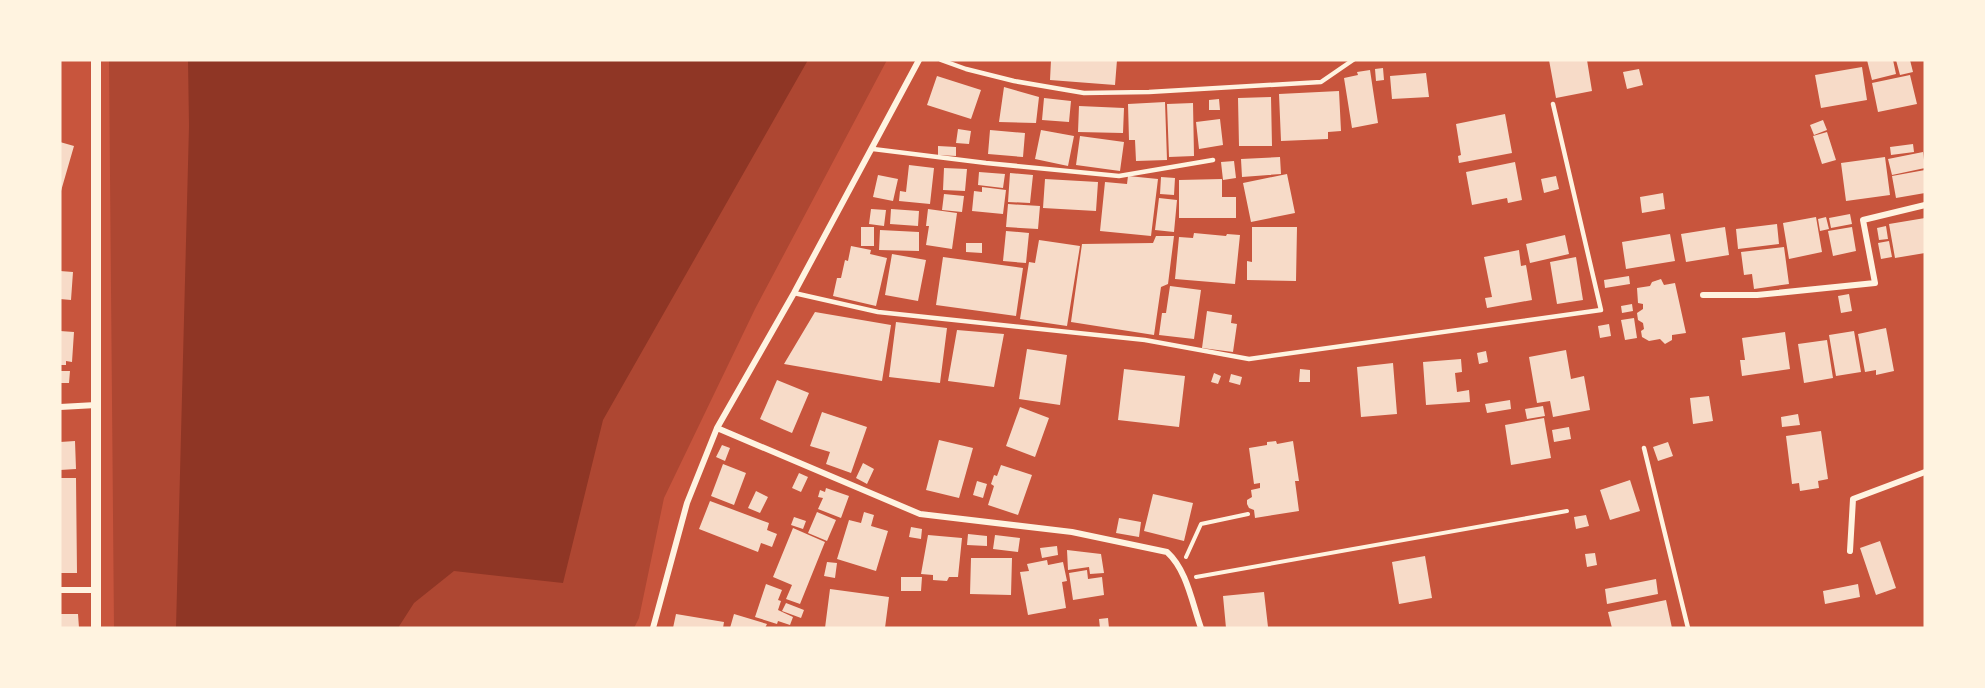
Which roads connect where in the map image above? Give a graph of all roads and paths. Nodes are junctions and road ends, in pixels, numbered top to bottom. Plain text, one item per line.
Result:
1 (96, 60) edge
2 (919, 60) edge
3 (941, 60) edge
4 (1353, 60) edge
5 (1553, 104) dead end
6 (873, 149) junction
7 (1213, 160) dead end
8 (1925, 204) edge
9 (794, 293) junction
10 (1703, 295) dead end
11 (96, 405) junction
12 (60, 407) edge
13 (717, 428) junction
14 (1644, 448) dead end
15 (1925, 472) edge
16 (1567, 512) dead end
17 (1248, 514) dead end
18 (1851, 551) dead end
19 (1180, 568) junction
20 (1184, 579) junction
21 (60, 590) edge
22 (94, 590) junction
23 (96, 628) edge
24 (653, 628) edge
25 (1201, 628) edge
26 (1688, 628) edge

1 - 11 street
2 - 6 street
3 - 4 lane
5 - 9 lane
6 - 7 lane
6 - 9 street
8 - 10 street
9 - 13 street
11 - 12 street
11 - 22 street
13 - 19 street
13 - 24 street
14 - 26 lane
15 - 18 street
16 - 20 path
17 - 19 path
19 - 20 street
20 - 25 street
21 - 22 street
22 - 23 street

